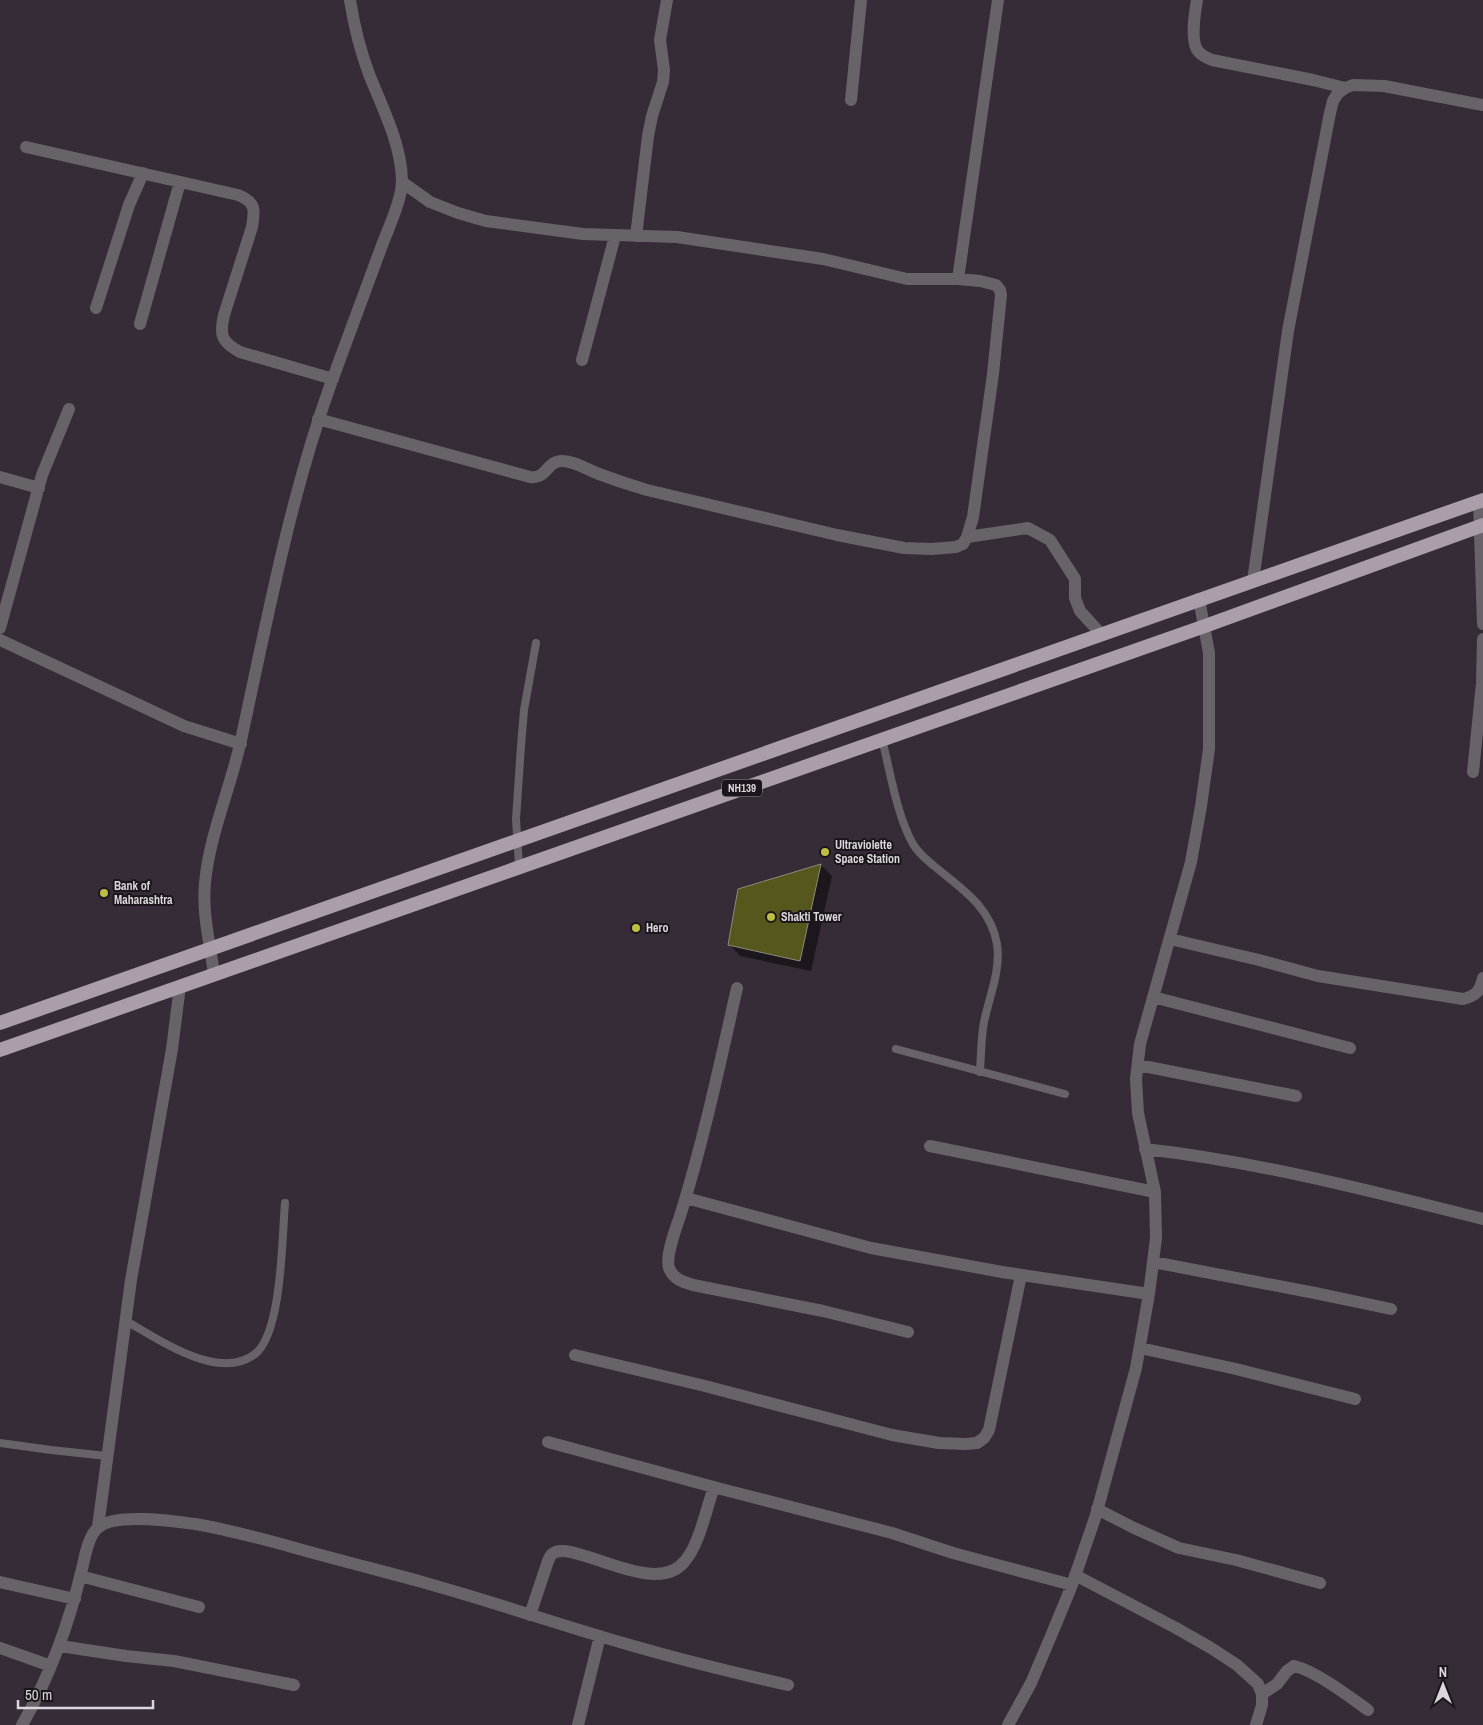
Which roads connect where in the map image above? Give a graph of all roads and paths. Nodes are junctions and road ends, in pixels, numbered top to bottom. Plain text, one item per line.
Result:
1 (350, 0) edge
2 (667, 0) edge
3 (861, 0) edge
4 (998, 0) edge
5 (1197, 0) edge
6 (1345, 88) junction
7 (851, 100) dead end
8 (1483, 105) edge
9 (26, 147) dead end
10 (143, 173) junction
11 (180, 182) junction
12 (402, 182) junction
13 (615, 236) junction
14 (636, 236) junction
15 (958, 279) junction
16 (96, 308) dead end
17 (140, 324) dead end
18 (582, 360) dead end
19 (333, 379) junction
20 (69, 409) dead end
21 (318, 419) junction
22 (0, 477) edge
23 (39, 488) junction
24 (1481, 501) edge
25 (1481, 526) edge
26 (967, 537) junction
27 (1253, 581) junction
28 (1199, 599) junction
29 (1483, 624) edge
30 (1205, 626) junction
31 (0, 628) edge
32 (1101, 634) junction
33 (1483, 639) edge
34 (0, 640) edge
35 (536, 643) dead end
36 (882, 739) junction
37 (241, 744) junction
38 (1473, 772) dead end
39 (516, 841) junction
40 (519, 866) junction
41 (1170, 939) junction
42 (211, 948) junction
43 (214, 974) junction
44 (1483, 978) edge
45 (180, 986) junction
46 (737, 988) dead end
47 (1153, 997) junction
48 (0, 1023) edge
49 (1350, 1048) dead end
50 (896, 1049) dead end
51 (0, 1050) edge
52 (1138, 1064) junction
53 (980, 1072) junction
54 (1066, 1094) dead end
55 (1296, 1096) dead end
56 (930, 1146) dead end
57 (1145, 1149) junction
58 (1154, 1192) junction
59 (686, 1198) junction
60 (285, 1203) dead end
61 (1483, 1219) edge
62 (1153, 1262) junction
63 (1021, 1275) junction
64 (1149, 1294) junction
65 (1391, 1309) dead end
66 (126, 1321) junction
67 (908, 1332) dead end
68 (1140, 1348) junction
69 (575, 1355) dead end
70 (1355, 1399) dead end
71 (548, 1442) dead end
72 (0, 1443) edge
73 (107, 1456) junction
74 (714, 1487) junction
75 (1097, 1509) junction
76 (98, 1527) junction
77 (80, 1576) junction
78 (1074, 1580) junction
79 (0, 1582) edge
80 (1320, 1583) dead end
81 (75, 1599) junction
82 (199, 1607) dead end
83 (530, 1615) junction
84 (600, 1636) junction
85 (60, 1646) junction
86 (0, 1648) edge
87 (51, 1666) junction
88 (788, 1684) dead end
89 (294, 1685) dead end
90 (1262, 1694) junction
91 (1368, 1710) dead end
92 (22, 1725) edge
93 (578, 1725) edge
94 (1008, 1725) edge
95 (1256, 1725) edge

1 - 12 street
2 - 14 street
3 - 7 street
4 - 15 street
5 - 6 street
6 - 8 street
6 - 27 street
9 - 10 street
10 - 11 street
10 - 16 street
11 - 17 street
11 - 19 street
12 - 13 street
12 - 19 street
13 - 14 street
13 - 18 street
14 - 15 street
15 - 26 street
19 - 21 street
20 - 23 street
21 - 26 street
21 - 37 street
22 - 23 street
23 - 31 street
24 - 25 street
24 - 27 highway, NH139
25 - 29 street
25 - 30 highway, NH139
26 - 32 street
27 - 28 highway, NH139
28 - 30 street
28 - 32 highway, NH139
30 - 36 highway, NH139
30 - 41 street
32 - 39 highway, NH139
33 - 38 street
34 - 37 street
35 - 39 lane
36 - 40 highway, NH139
36 - 53 lane
37 - 42 street
39 - 40 lane
39 - 42 highway, NH139
40 - 43 highway, NH139
41 - 44 street
41 - 47 street
42 - 43 street
42 - 48 highway, NH139
43 - 45 highway, NH139
45 - 51 highway, NH139
45 - 66 street
46 - 59 street
47 - 49 street
47 - 52 street
50 - 53 lane
52 - 55 street
52 - 57 street
53 - 54 lane
56 - 58 street
57 - 58 street
57 - 61 street
58 - 62 street
59 - 63 street
59 - 67 street
60 - 66 lane
62 - 64 street
62 - 65 street
63 - 64 street
63 - 69 street
64 - 68 street
66 - 73 street
68 - 70 street
68 - 75 street
71 - 74 street
72 - 73 lane
73 - 76 street
74 - 78 street
74 - 83 street
75 - 78 street
75 - 80 street
76 - 77 street
76 - 83 street
77 - 81 street
77 - 82 street
78 - 90 street
78 - 94 street
79 - 81 street
81 - 85 street
83 - 84 street
84 - 88 street
84 - 93 street
85 - 87 street
85 - 89 street
86 - 87 street
87 - 92 street
90 - 91 street
90 - 95 street

